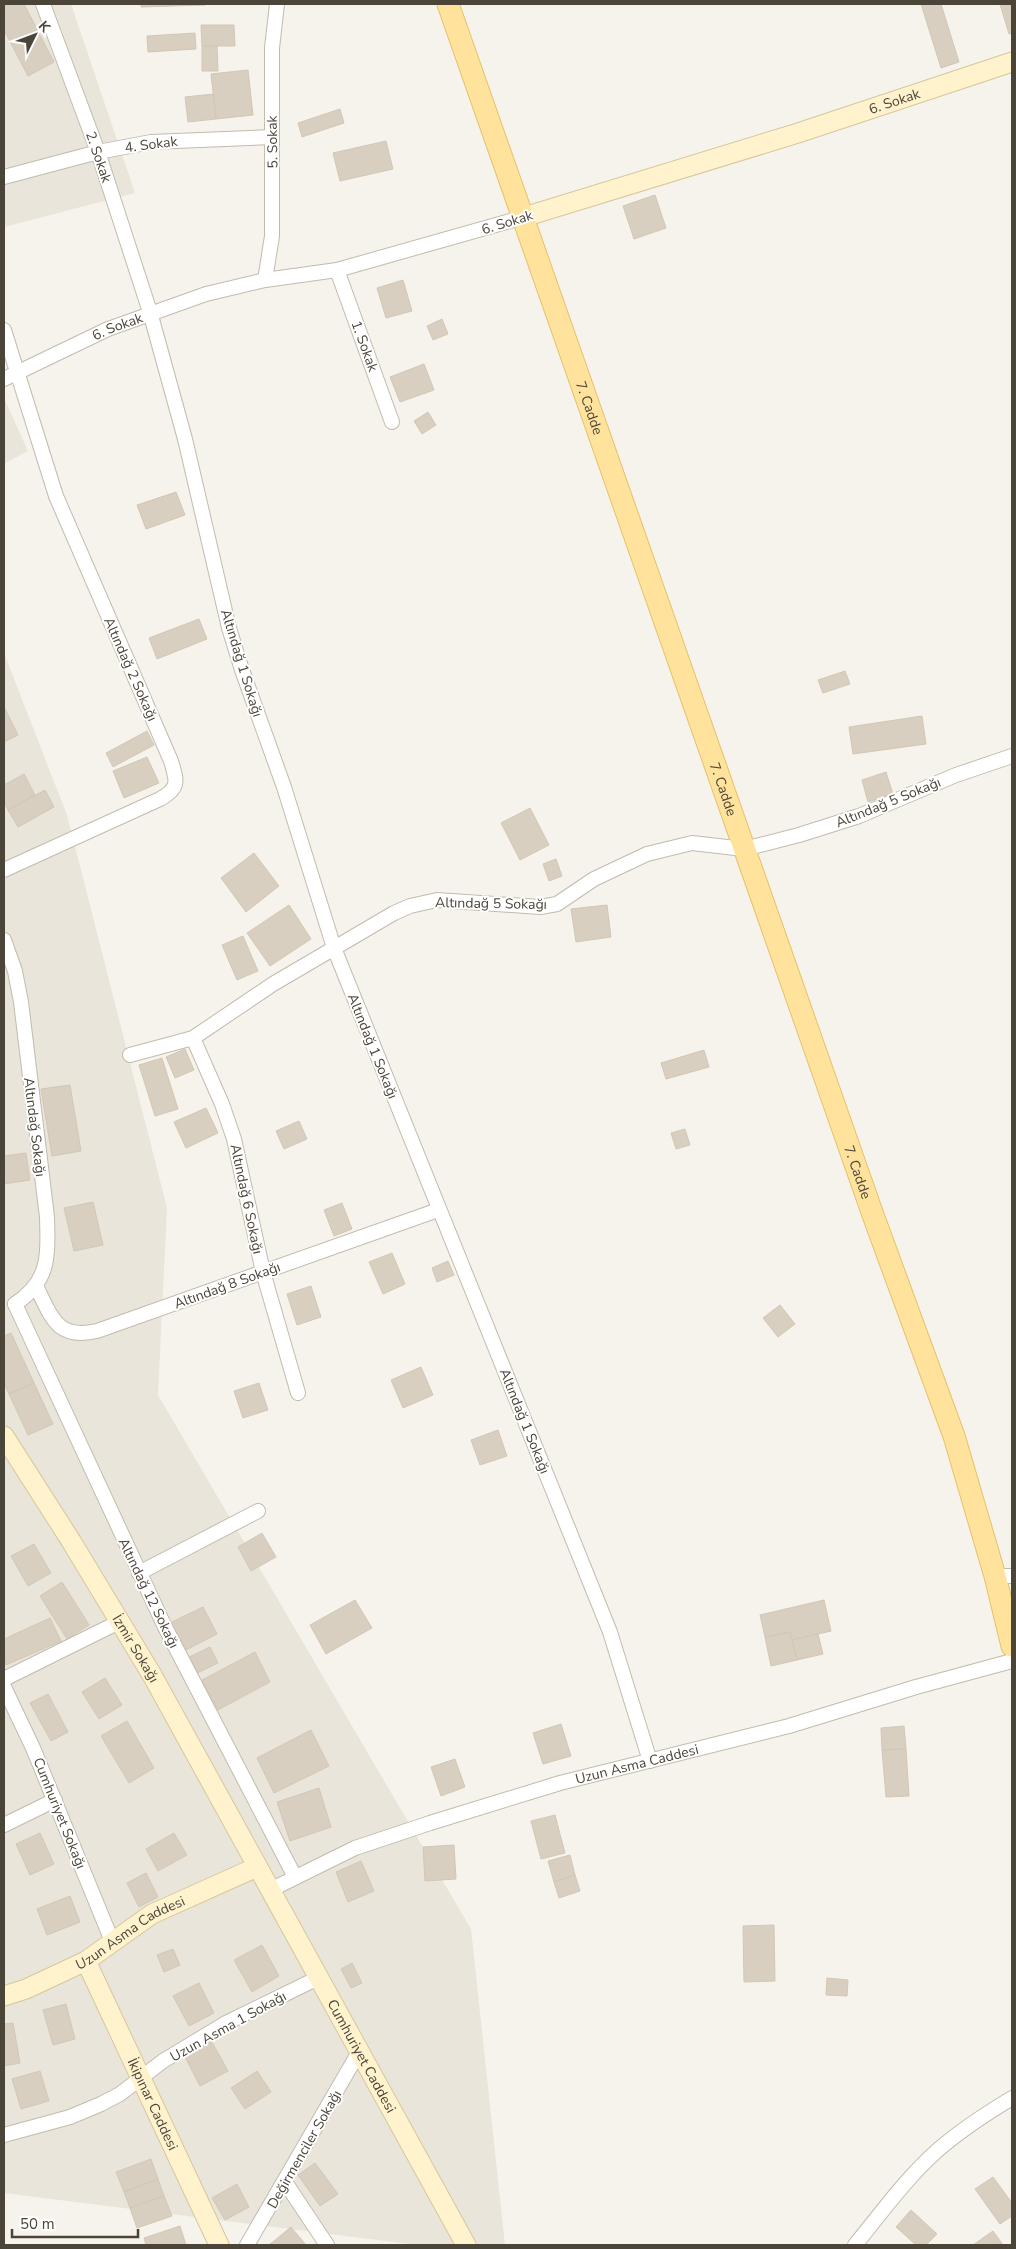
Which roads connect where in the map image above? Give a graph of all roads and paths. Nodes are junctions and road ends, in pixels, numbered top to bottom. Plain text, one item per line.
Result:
1 (43, 4) edge
2 (277, 4) edge
3 (448, 4) edge
4 (1012, 62) edge
5 (272, 137) junction
6 (98, 152) junction
7 (4, 177) edge
8 (524, 217) junction
9 (338, 270) junction
10 (265, 280) junction
11 (150, 312) junction
12 (4, 330) edge
13 (18, 372) junction
14 (4, 379) edge
15 (392, 422) dead end
16 (1012, 756) edge
17 (744, 849) junction
18 (4, 870) edge
19 (4, 940) edge
20 (334, 948) junction
21 (193, 1038) junction
22 (130, 1055) dead end
23 (438, 1210) junction
24 (264, 1272) junction
25 (36, 1286) junction
26 (9, 1303) edge
27 (298, 1393) dead end
28 (4, 1436) edge
29 (9, 1457) edge
30 (258, 1511) dead end
31 (139, 1573) junction
32 (1004, 1576) edge
33 (120, 1621) junction
34 (1012, 1646) edge
35 (1012, 1660) edge
36 (4, 1679) edge
37 (4, 1687) edge
38 (650, 1761) junction
39 (55, 1800) junction
40 (4, 1825) edge
41 (257, 1867) junction
42 (295, 1877) junction
43 (270, 1890) junction
44 (112, 1941) junction
45 (86, 1961) junction
46 (318, 1978) junction
47 (4, 1996) edge
48 (359, 2052) junction
49 (142, 2078) junction
50 (1012, 2098) edge
51 (4, 2135) edge
52 (285, 2182) junction
53 (219, 2245) edge
54 (247, 2245) edge
55 (327, 2245) edge
56 (466, 2245) edge
57 (855, 2245) edge

1 - 6 street, 2. Sokak
2 - 5 street, 5. Sokak
3 - 8 main road, 7. Cadde
4 - 8 street, 6. Sokak
5 - 6 street, 4. Sokak
5 - 10 street, 5. Sokak
6 - 7 street, 4. Sokak
6 - 11 street, 2. Sokak
8 - 9 street, 6. Sokak
8 - 17 main road, 7. Cadde
9 - 10 street, 6. Sokak
9 - 15 street, 1. Sokak
10 - 11 street, 6. Sokak
11 - 13 street, 6. Sokak
11 - 20 street, Altındağ 1 Sokağı
12 - 13 street, Altındağ 2 Sokağı
13 - 14 street, 6. Sokak
13 - 18 street, Altındağ 2 Sokağı
16 - 17 street, Altındağ 5 Sokağı
17 - 20 street, Altındağ 5 Sokağı
17 - 32 main road, 7. Cadde
19 - 25 street, Altındağ Sokağı
20 - 21 street, Altındağ 5 Sokağı
20 - 23 street, Altındağ 1 Sokağı
21 - 22 street, Altındağ 5 Sokağı
21 - 24 street, Altındağ 6 Sokağı
23 - 24 street, Altındağ 8 Sokağı
23 - 38 street, Altındağ 1 Sokağı
24 - 25 street, Altındağ 8 Sokağı
24 - 27 street, Altındağ 6 Sokağı
25 - 26 street, Altındağ Sokağı
26 - 31 street, Altındağ 12 Sokağı
28 - 29 street, İzmir Sokağı
29 - 33 street, İzmir Sokağı
30 - 31 street
31 - 42 street, Altındağ 12 Sokağı
32 - 34 main road, 7. Cadde
33 - 36 street
33 - 41 street, İzmir Sokağı
35 - 38 street, Uzun Asma Caddesi
37 - 39 street, Cumhuriyet Sokağı
38 - 42 street, Uzun Asma Caddesi
39 - 40 street
39 - 44 street, Cumhuriyet Sokağı
41 - 43 street, Cumhuriyet Caddesi
41 - 44 street, Uzun Asma Caddesi
42 - 43 street, Uzun Asma Caddesi
43 - 46 street, Cumhuriyet Caddesi
44 - 45 street, Uzun Asma Caddesi
45 - 47 street, Uzun Asma Caddesi
45 - 49 street, İkipınar Caddesi
46 - 48 street, Cumhuriyet Caddesi
46 - 49 street, Uzun Asma 1 Sokağı
48 - 52 street, Değirmenciler Sokağı
48 - 56 street, Cumhuriyet Caddesi
49 - 51 street, Uzun Asma 1 Sokağı
49 - 53 street, İkipınar Caddesi
50 - 57 street
52 - 54 street, Değirmenciler Sokağı
52 - 55 street

